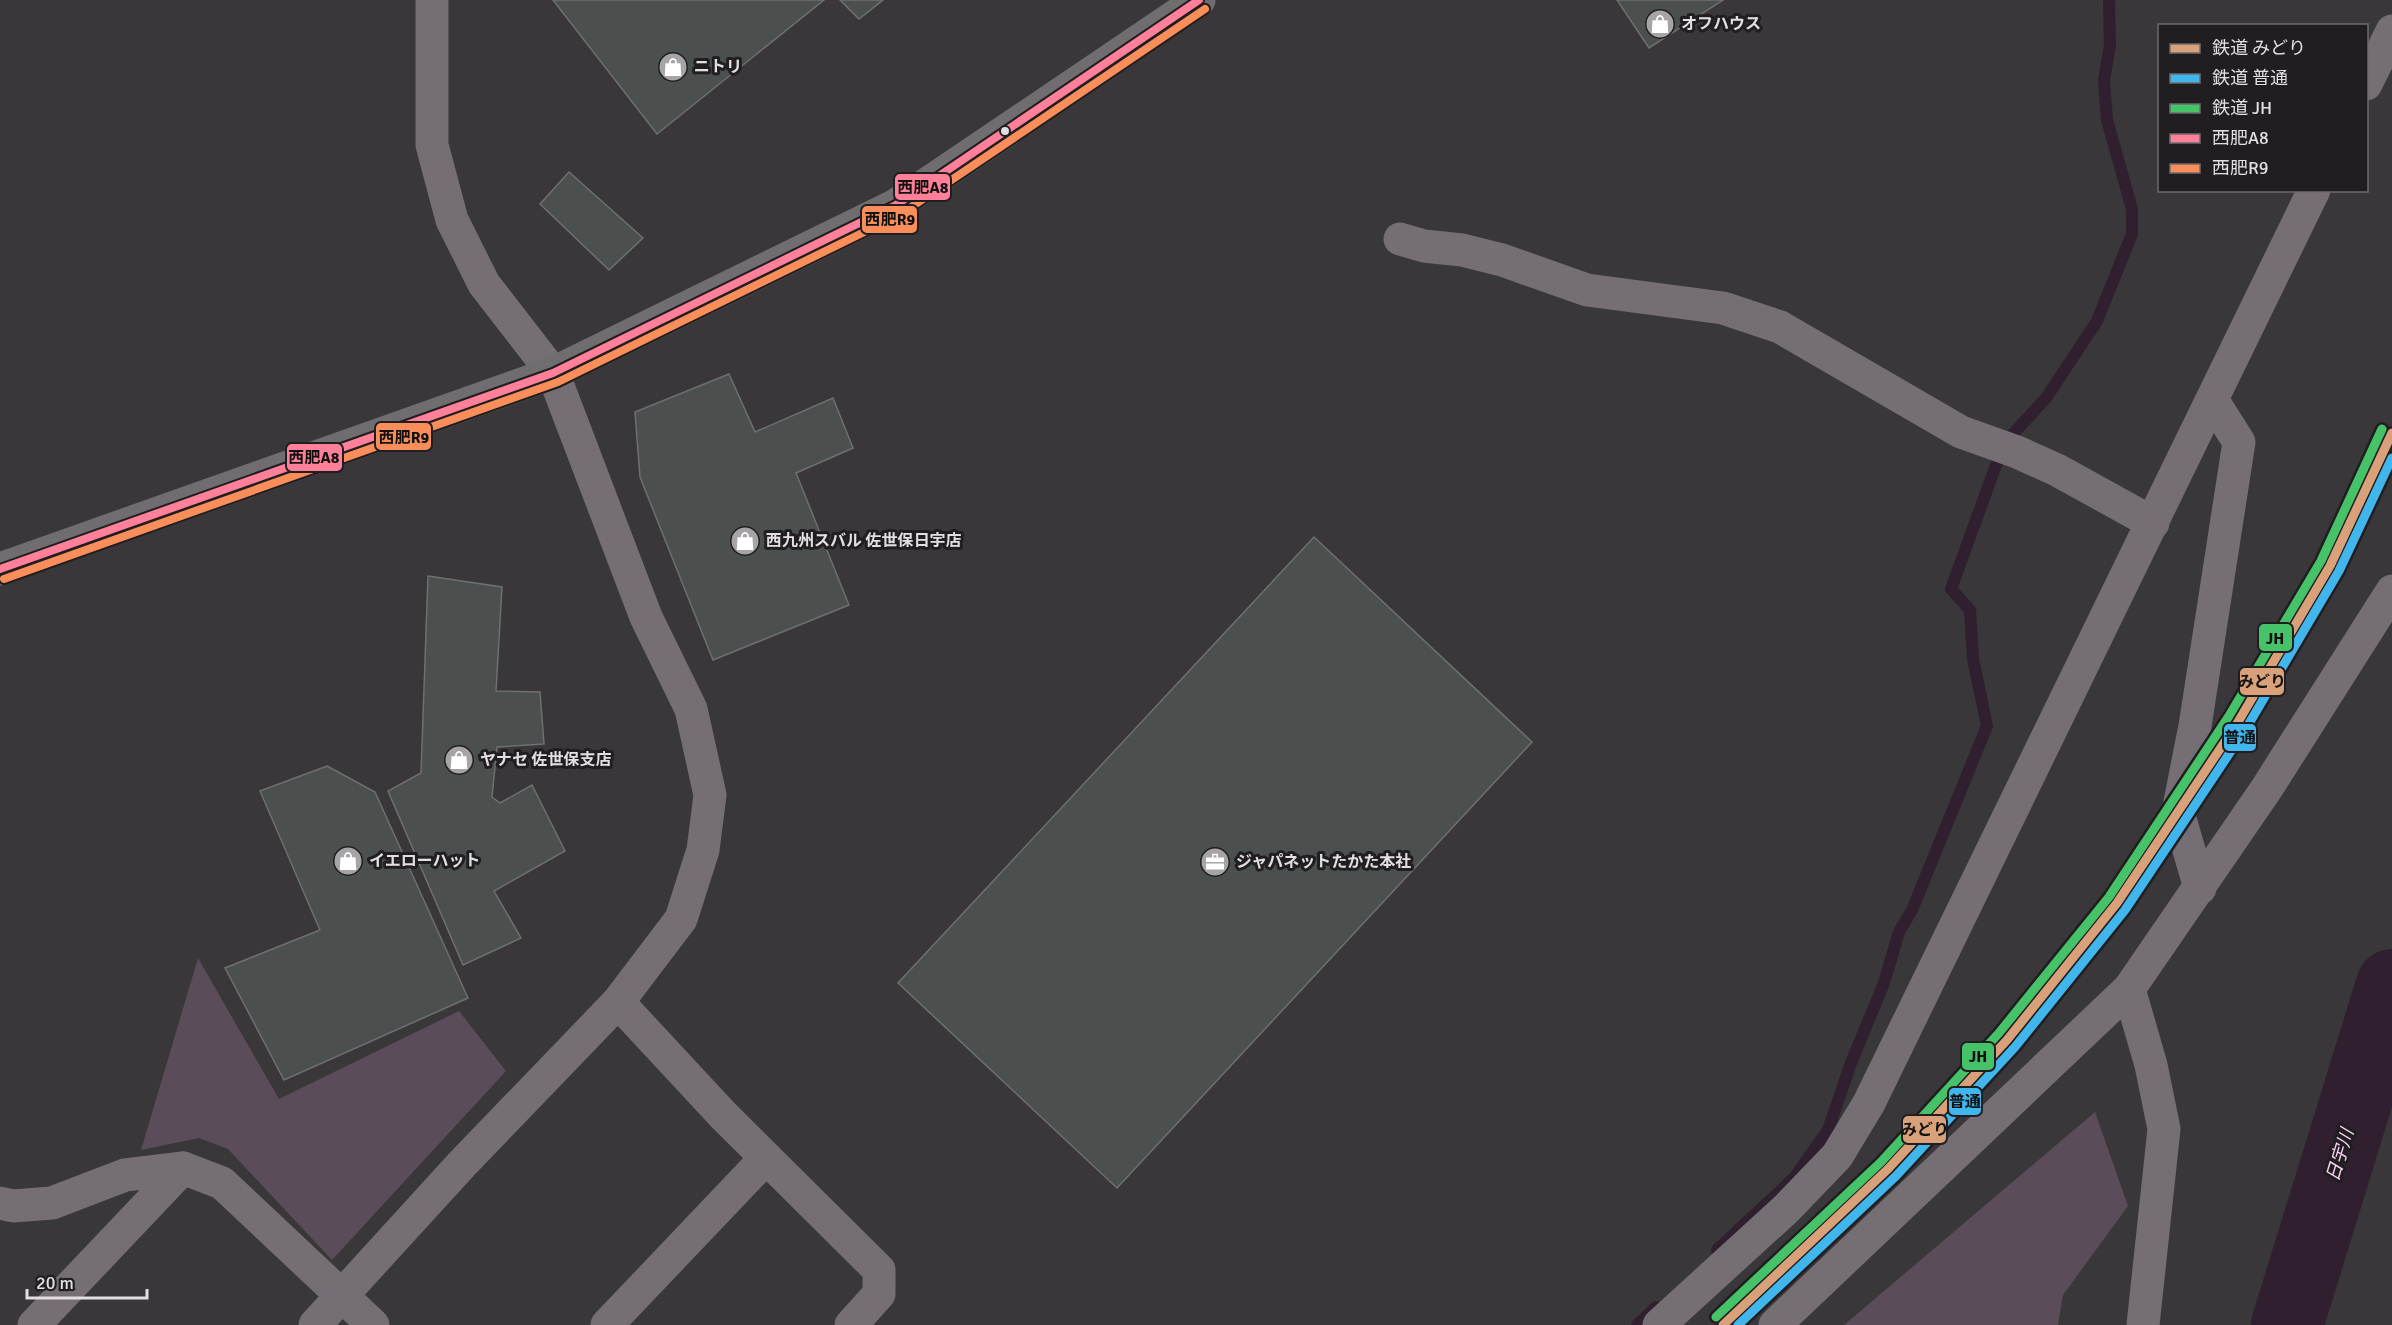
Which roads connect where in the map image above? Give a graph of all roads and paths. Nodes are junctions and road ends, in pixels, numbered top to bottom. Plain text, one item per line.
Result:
1 (432, 0) edge
2 (1199, 0) edge
3 (2392, 31) edge
4 (2368, 82) edge
5 (2313, 192) edge
6 (1400, 240) dead end
7 (553, 373) junction
8 (2213, 401) junction
9 (2153, 523) junction
10 (0, 569) edge
11 (2392, 591) edge
12 (2200, 888) junction
13 (2129, 989) junction
14 (618, 1002) junction
15 (766, 1158) junction
16 (183, 1168) junction
17 (0, 1203) edge
18 (342, 1294) junction
19 (34, 1325) edge
20 (315, 1325) edge
21 (373, 1325) edge
22 (607, 1325) edge
23 (851, 1325) edge
24 (1659, 1325) edge
25 (1775, 1325) edge
26 (2143, 1325) edge

1 - 7 street
2 - 7 highway
3 - 4 street
5 - 8 street
6 - 9 street
7 - 10 highway
7 - 14 street
8 - 9 street
8 - 12 street
9 - 24 street
11 - 12 street
12 - 13 street
13 - 25 street
13 - 26 street
14 - 15 street
14 - 18 street
15 - 22 street
15 - 23 street
16 - 17 street
16 - 18 street
16 - 19 street
18 - 20 street
18 - 21 street

